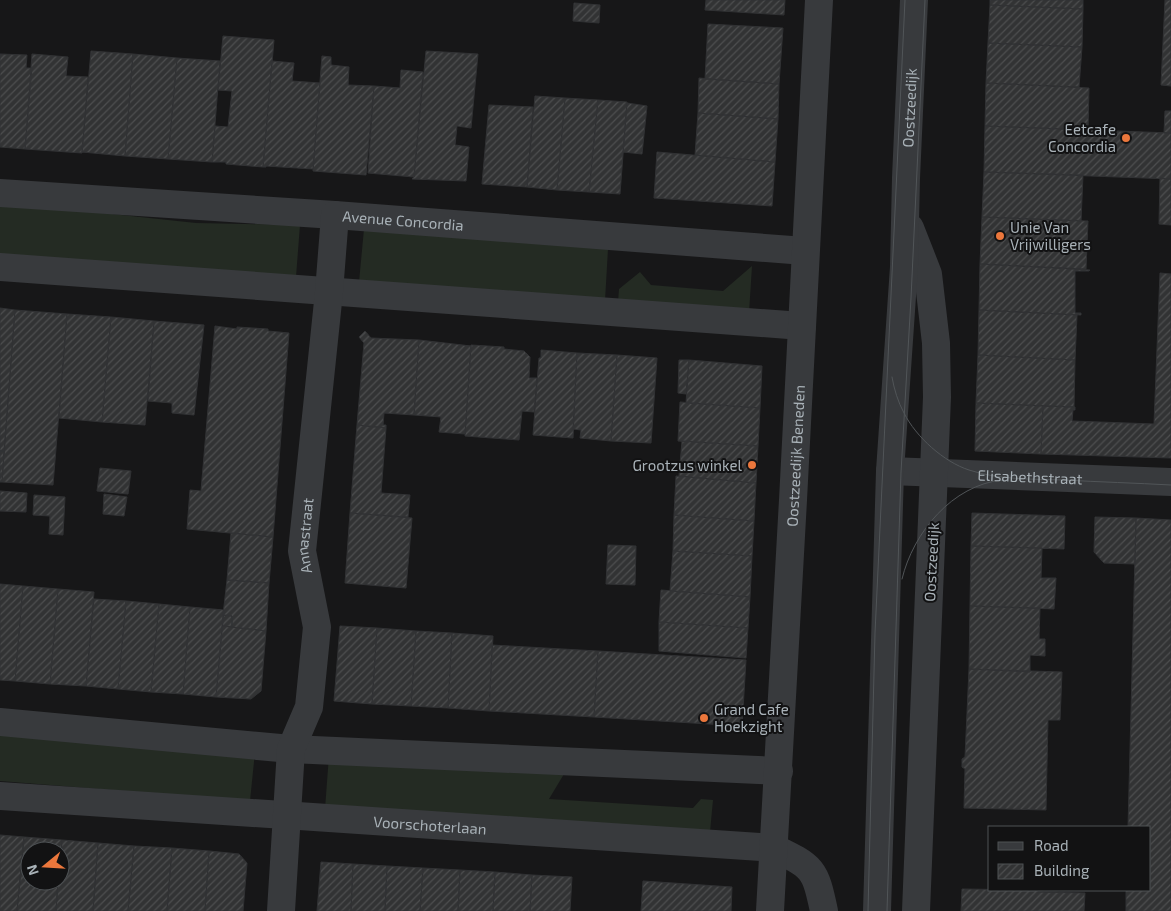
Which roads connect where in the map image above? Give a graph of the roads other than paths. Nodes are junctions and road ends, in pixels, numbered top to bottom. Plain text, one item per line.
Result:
1 (819, 0) edge
2 (914, 0) edge
3 (0, 193) edge
4 (334, 216) junction
5 (905, 217) junction
6 (806, 252) junction
7 (0, 267) edge
8 (329, 292) junction
9 (802, 326) junction
10 (890, 471) junction
11 (935, 473) junction
12 (1171, 482) edge
13 (0, 722) edge
14 (291, 749) junction
15 (779, 771) junction
16 (0, 796) edge
17 (288, 816) junction
18 (774, 848) junction
19 (281, 911) edge
20 (770, 911) edge
21 (824, 911) edge
22 (877, 911) edge
23 (916, 911) edge

1 - 6 street, Oostzeedijk Beneden
2 - 5 street, Oostzeedijk
3 - 4 street, Avenue Concordia
4 - 6 street, Avenue Concordia
4 - 8 street, Annastraat
5 - 10 street, Oostzeedijk
5 - 11 street, Oostzeedijk
6 - 9 street, Oostzeedijk Beneden
7 - 8 street
8 - 9 street
8 - 14 street, Annastraat
9 - 15 street, Oostzeedijk Beneden
10 - 11 street, Elisabethstraat
10 - 22 street, Oostzeedijk
11 - 12 street, Elisabethstraat
11 - 23 street, Oostzeedijk
13 - 14 street
14 - 15 street
14 - 17 street, Annastraat
15 - 18 street, Oostzeedijk Beneden
16 - 17 street, Voorschoterlaan
17 - 18 street, Voorschoterlaan
17 - 19 street, Annastraat
18 - 20 street, Oostzeedijk Beneden
18 - 21 street, Voorschoterlaan

